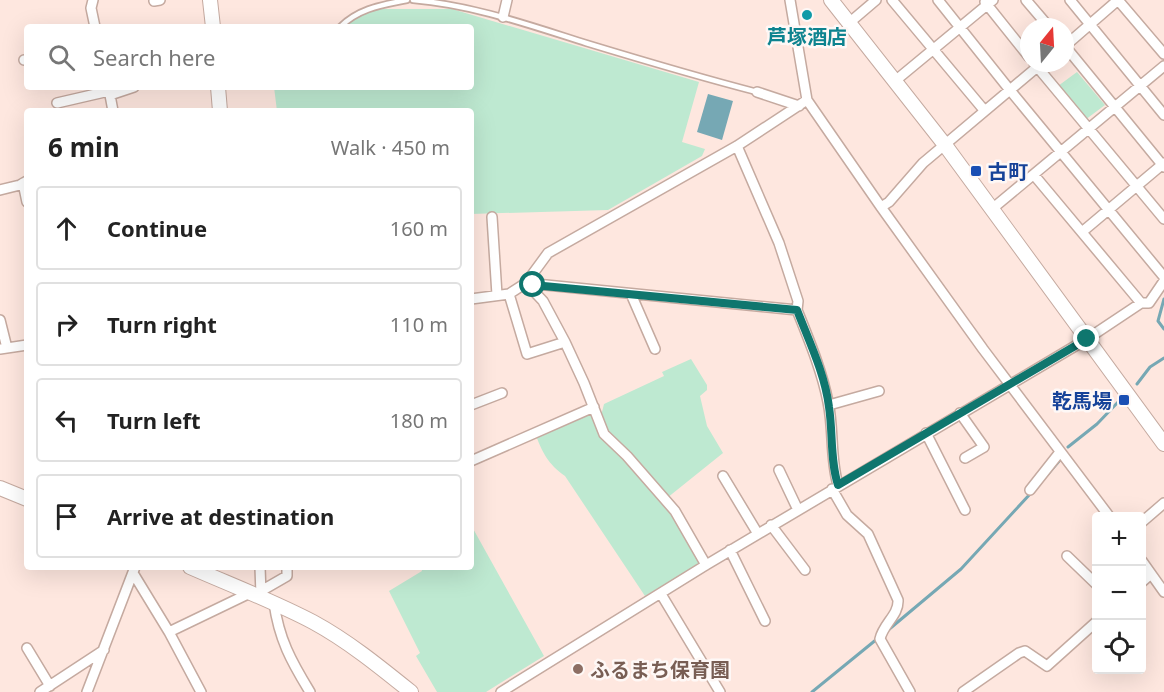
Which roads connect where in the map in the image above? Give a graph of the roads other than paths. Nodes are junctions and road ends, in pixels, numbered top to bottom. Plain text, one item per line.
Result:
1 (93, 0) edge
2 (210, 0) edge
3 (407, 0) edge
4 (413, 0) edge
5 (507, 0) edge
6 (790, 0) edge
7 (831, 0) edge
8 (876, 0) edge
9 (892, 0) edge
10 (938, 0) edge
11 (1026, 0) edge
12 (1070, 0) edge
13 (988, 2) edge
14 (502, 17) junction
15 (1041, 18) edge
16 (849, 23) junction
17 (95, 24) edge
18 (213, 24) edge
19 (343, 24) edge
20 (1091, 24) junction
21 (960, 27) junction
22 (1074, 38) edge
23 (1020, 45) edge
24 (933, 50) junction
25 (1164, 54) edge
26 (1074, 57) edge
27 (1164, 66) edge
28 (1029, 72) edge
29 (1044, 72) edge
30 (895, 81) junction
31 (1141, 86) junction
32 (1009, 89) junction
33 (218, 90) edge
34 (109, 91) edge
35 (756, 92) joint
36 (57, 103) dead end
37 (803, 103) junction
38 (112, 108) edge
39 (220, 108) edge
40 (1115, 108) junction
41 (984, 110) junction
42 (1164, 115) edge
43 (1088, 130) junction
44 (945, 145) junction
45 (737, 146) junction
46 (1062, 152) junction
47 (1163, 165) edge
48 (1034, 175) junction
49 (24, 182) edge
50 (1135, 186) junction
51 (0, 190) edge
52 (881, 207) junction
53 (992, 209) junction
54 (1109, 210) junction
55 (492, 217) dead end
56 (1164, 219) edge
57 (1082, 232) junction
58 (1164, 279) edge
59 (526, 283) junction
60 (509, 294) junction
61 (631, 294) junction
62 (497, 295) junction
63 (474, 299) edge
64 (1141, 303) junction
65 (797, 310) junction
66 (0, 320) edge
67 (1087, 339) junction
68 (566, 342) junction
69 (24, 345) edge
70 (3, 348) edge
71 (655, 350) dead end
72 (1009, 384) junction
73 (879, 391) dead end
74 (502, 393) dead end
75 (474, 404) edge
76 (829, 405) junction
77 (594, 407) junction
78 (960, 413) junction
79 (926, 433) junction
80 (1164, 444) edge
81 (1060, 452) junction
82 (965, 458) dead end
83 (474, 460) edge
84 (780, 470) dead end
85 (723, 476) dead end
86 (835, 487) junction
87 (0, 488) edge
88 (1029, 490) dead end
89 (24, 498) edge
90 (1164, 503) edge
91 (798, 510) junction
92 (965, 510) dead end
93 (1105, 512) edge
94 (1146, 519) edge
95 (771, 525) junction
96 (758, 534) junction
97 (730, 550) junction
98 (1067, 556) dead end
99 (706, 565) junction
100 (1145, 566) edge
101 (134, 570) edge
102 (197, 570) edge
103 (260, 570) edge
104 (289, 570) edge
105 (805, 570) dead end
106 (1151, 574) junction
107 (1146, 578) edge
108 (1092, 580) edge
109 (1164, 592) edge
110 (661, 594) junction
111 (261, 596) junction
112 (765, 621) dead end
113 (1092, 626) edge
114 (170, 632) junction
115 (27, 648) dead end
116 (104, 650) junction
117 (50, 686) junction
118 (40, 692) edge
119 (87, 692) edge
120 (201, 692) edge
121 (310, 692) edge
122 (411, 692) edge
123 (501, 692) edge
124 (720, 692) edge
125 (910, 692) edge
126 (963, 692) edge

1 - 17 street
2 - 18 street
3 - 19 lane
4 - 14 lane
5 - 14 street
6 - 37 street
7 - 16 street
8 - 16 street
9 - 24 street
10 - 21 street
11 - 15 street
12 - 20 street
13 - 21 street
13 - 23 street
14 - 35 lane
16 - 30 street
20 - 22 street
20 - 25 street
20 - 31 street
21 - 24 street
21 - 32 street
24 - 30 street
24 - 41 street
26 - 40 street
27 - 31 street
28 - 32 street
29 - 43 street
30 - 44 street
31 - 40 street
31 - 42 street
32 - 41 street
32 - 46 street
33 - 39 street
34 - 36 street
34 - 38 street
35 - 37 street
37 - 45 street
37 - 52 street
40 - 43 street
40 - 47 street
41 - 44 street
43 - 46 street
43 - 50 street
44 - 52 street
44 - 53 street
45 - 59 street
45 - 65 street
46 - 48 street
46 - 54 street
47 - 50 street
48 - 53 street
48 - 57 street
49 - 51 street
50 - 54 street
50 - 56 street
52 - 72 street
53 - 67 street
54 - 57 street
54 - 58 street
55 - 62 street
57 - 64 street
58 - 64 street
59 - 60 street
59 - 61 street
59 - 68 street
60 - 62 street
60 - 68 street
61 - 65 street
61 - 71 street
62 - 63 street
64 - 67 street
65 - 76 street
66 - 70 street
67 - 72 street
67 - 80 street
68 - 77 street
69 - 70 street
72 - 78 street
72 - 81 street
73 - 76 street
74 - 75 street
76 - 86 street
77 - 83 street
77 - 99 street
78 - 79 street
78 - 82 street
79 - 86 street
79 - 92 street
81 - 88 street
81 - 93 street
84 - 91 street
85 - 96 street
86 - 91 street
86 - 125 street
87 - 89 street
90 - 94 street
91 - 95 street
95 - 96 street
95 - 105 street
96 - 97 street
97 - 99 street
97 - 112 street
98 - 108 street
99 - 110 street
100 - 106 street
101 - 114 street
101 - 116 street
102 - 111 street
103 - 111 street
104 - 111 street
106 - 107 street
106 - 109 street
110 - 123 street
110 - 124 street
111 - 114 street
111 - 121 street
111 - 122 street
113 - 126 street
114 - 120 street
115 - 117 street
116 - 117 street
116 - 119 street
117 - 118 street

